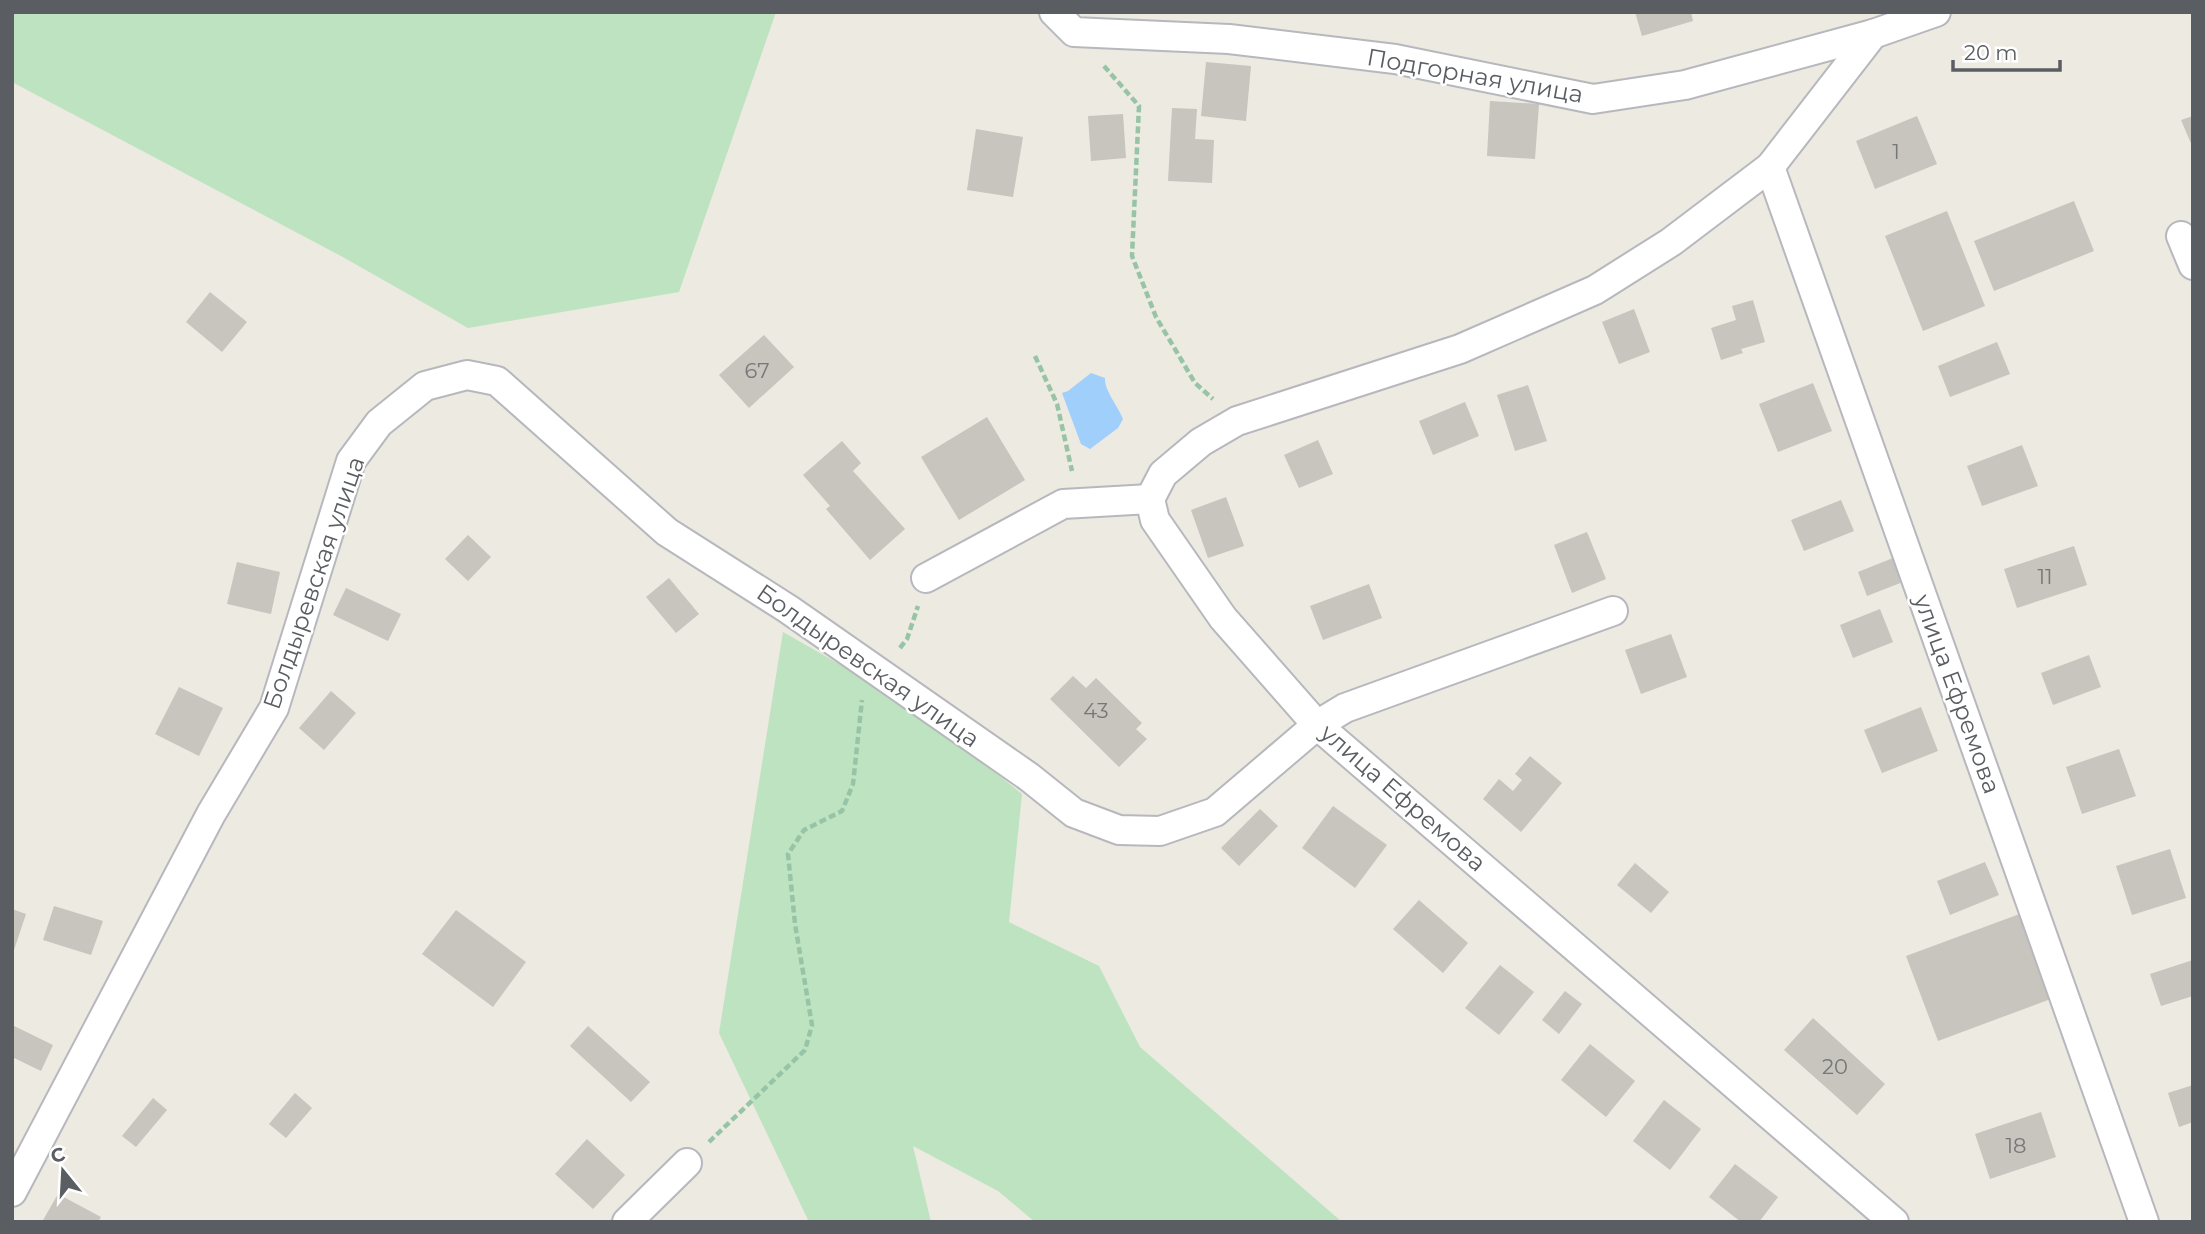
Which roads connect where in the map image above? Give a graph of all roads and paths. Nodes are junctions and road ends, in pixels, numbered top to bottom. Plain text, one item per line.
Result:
1 (1936, 12) edge
2 (1064, 22) edge
3 (1873, 34) junction
4 (1770, 167) junction
5 (2181, 236) dead end
6 (2193, 265) edge
7 (1035, 356) dead end
8 (1237, 421) junction
9 (1150, 499) junction
10 (1080, 503) junction
11 (926, 578) joint
12 (1613, 611) dead end
13 (879, 672) junction
14 (1317, 725) junction
15 (687, 1163) joint
16 (12, 1192) edge
17 (627, 1222) edge
18 (1894, 1222) edge
19 (2144, 1222) edge

1 - 3 street, Подгорная улица
2 - 3 street, Подгорная улица
2 - 8 path
3 - 4 street
4 - 8 street
4 - 19 street, улица Ефремова
5 - 6 street
7 - 10 path
8 - 9 street
9 - 10 street
9 - 14 street, улица Ефремова
10 - 11 street
11 - 13 path
12 - 14 street, Болдыревская улица
13 - 14 street, Болдыревская улица
13 - 15 path
13 - 16 street, Болдыревская улица
14 - 18 street, улица Ефремова
15 - 17 street

